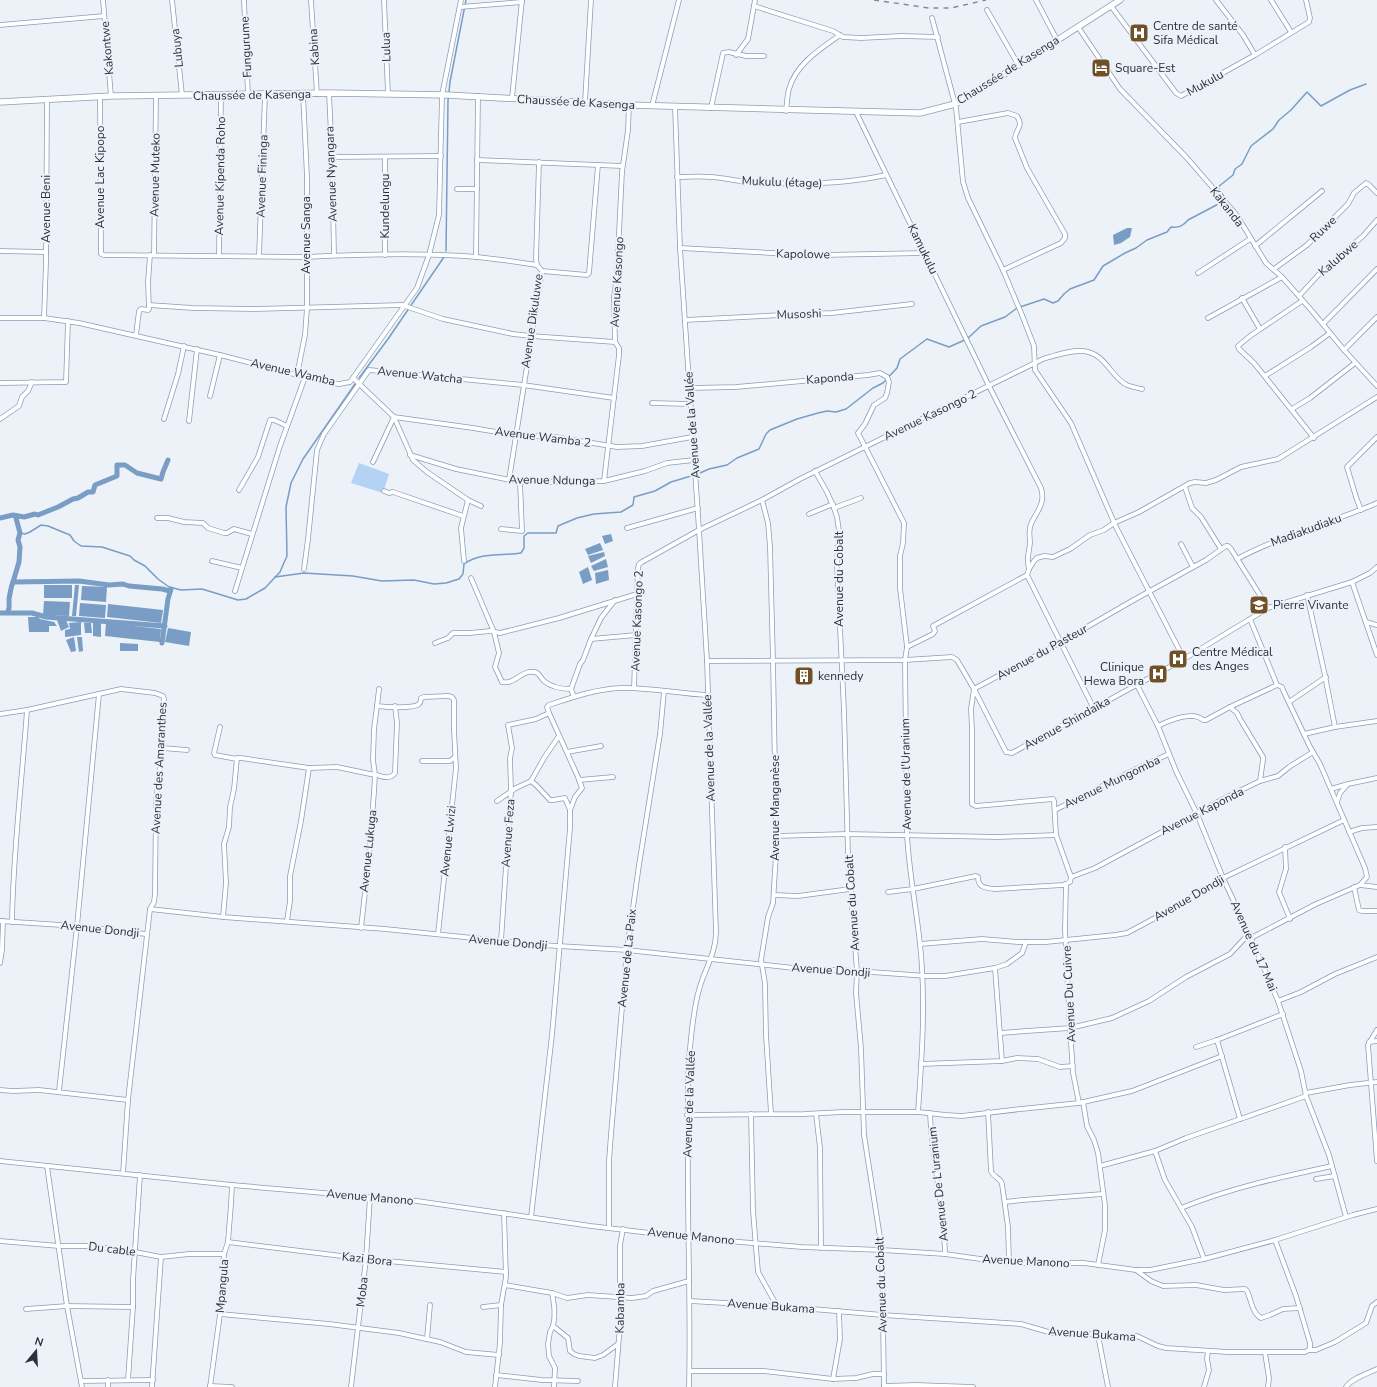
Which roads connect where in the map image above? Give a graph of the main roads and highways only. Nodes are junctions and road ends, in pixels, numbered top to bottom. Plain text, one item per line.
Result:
1 (1120, 0) edge
2 (1111, 4) edge
3 (0, 102) edge

1 - 2 main road, Chaussée de Kasenga
2 - 3 main road, Chaussée de Kasenga

